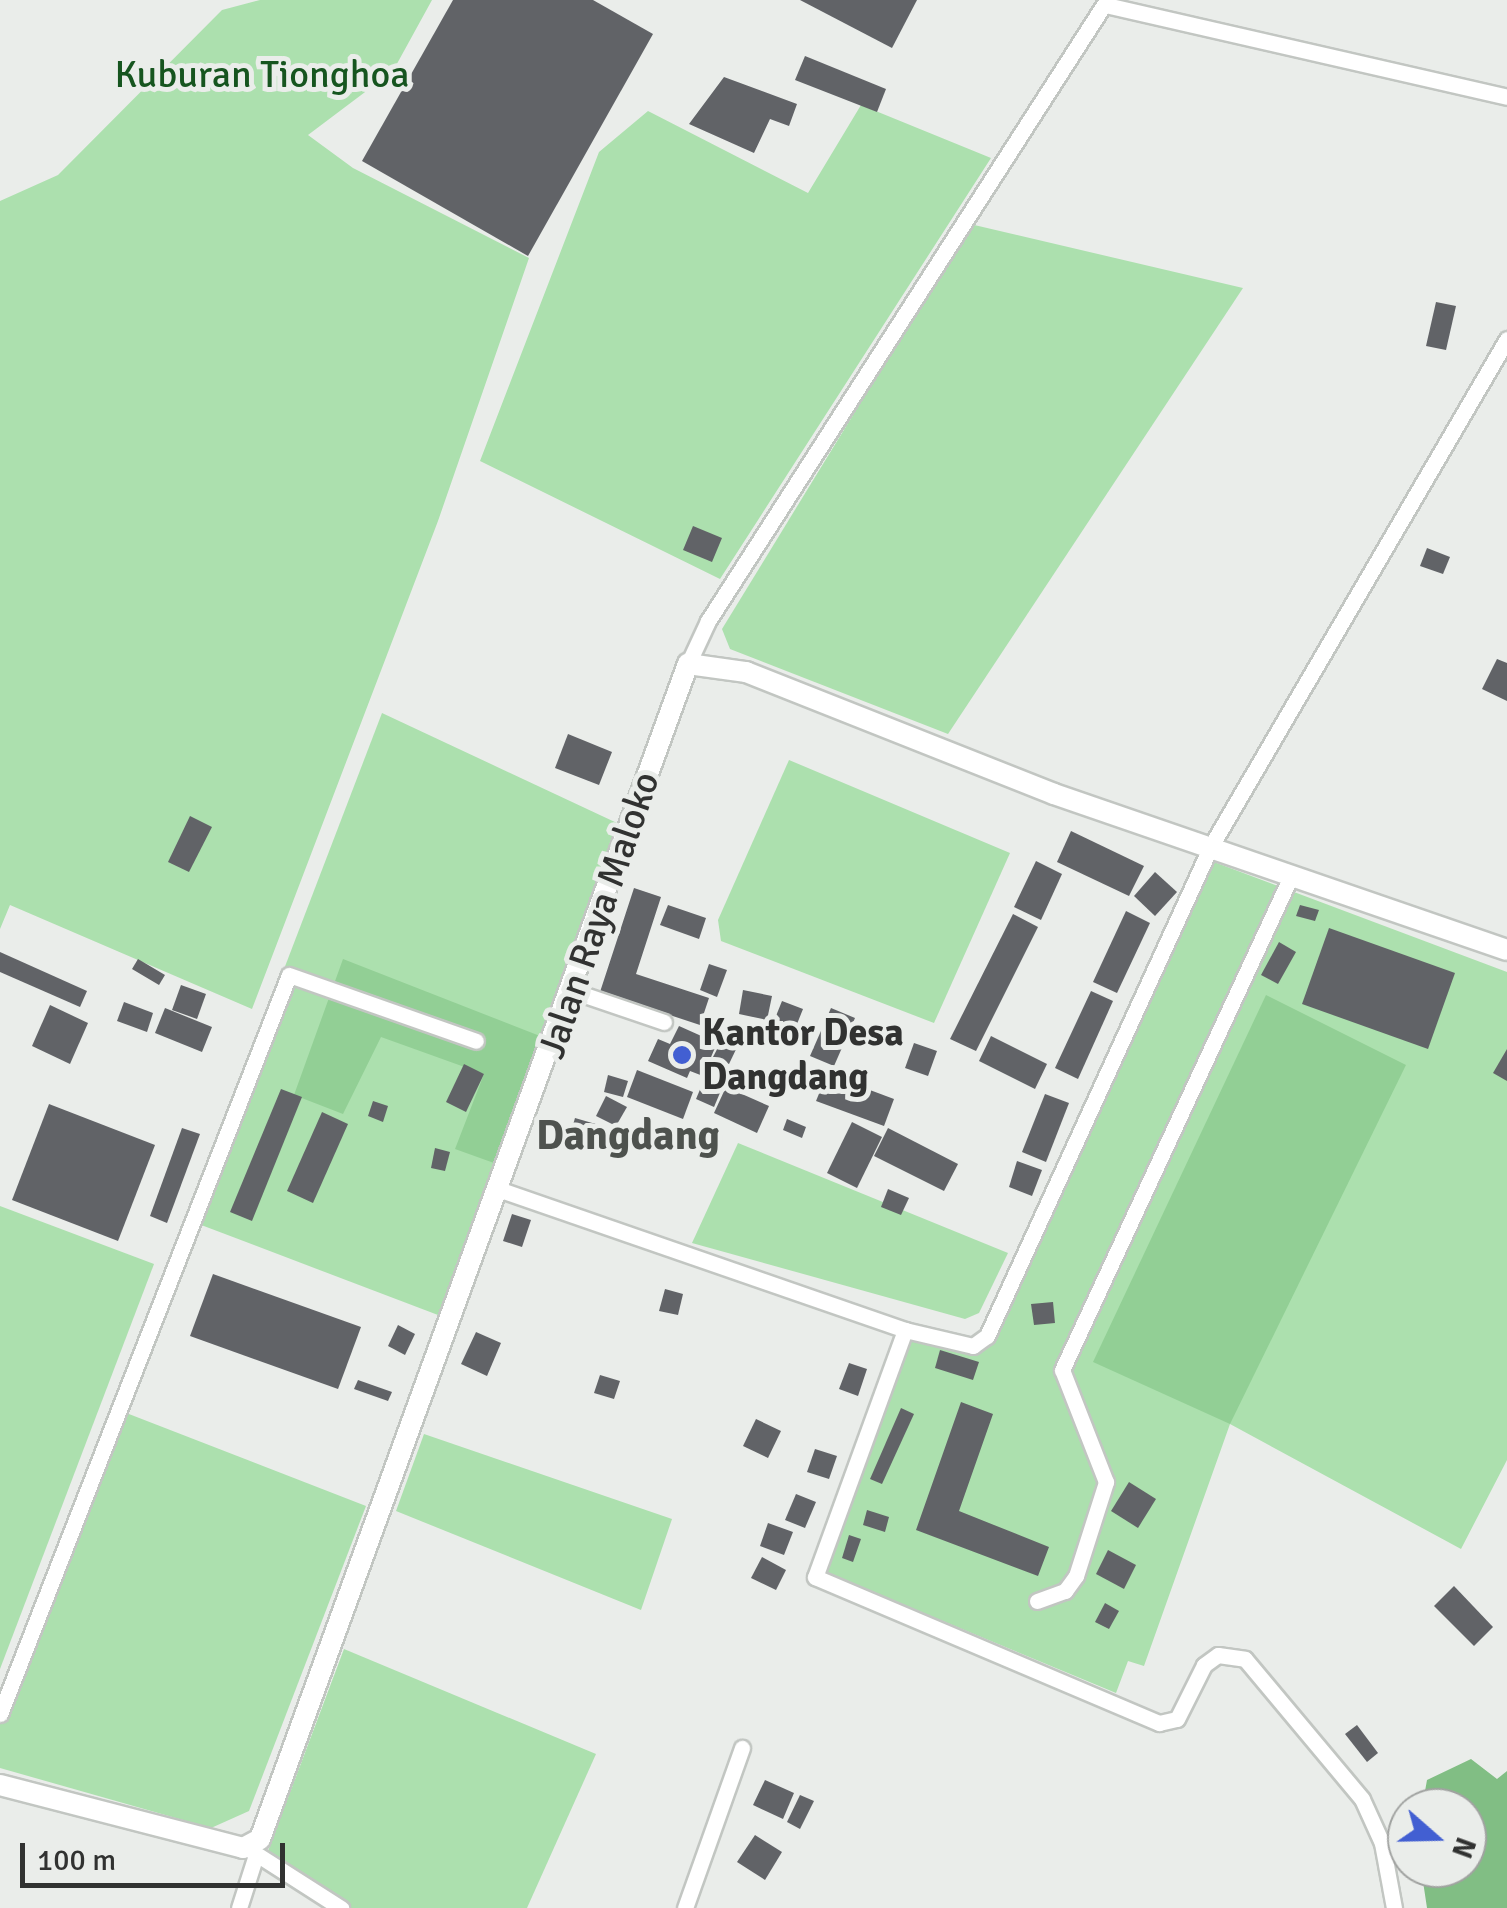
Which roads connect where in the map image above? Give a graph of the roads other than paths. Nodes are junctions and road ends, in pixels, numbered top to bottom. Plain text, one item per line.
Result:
1 (1106, 2) edge
2 (1507, 97) edge
3 (1507, 339) edge
4 (688, 664) junction
5 (1211, 846) junction
6 (1292, 874) junction
7 (1507, 950) edge
8 (573, 991) junction
9 (664, 1022) dead end
10 (476, 1041) dead end
11 (501, 1190) junction
12 (904, 1330) junction
13 (1037, 1600) dead end
14 (0, 1714) edge
15 (742, 1748) dead end
16 (0, 1786) edge
17 (251, 1853) junction
18 (239, 1908) edge
19 (341, 1908) edge
20 (685, 1908) edge
21 (1394, 1908) edge

1 - 2 street
1 - 4 street
3 - 5 street
4 - 5 street
4 - 8 street, Jalan Raya Maloko
5 - 6 street
5 - 12 street
6 - 7 street
6 - 13 street
8 - 9 street
8 - 11 street, Jalan Raya Maloko
10 - 14 street
11 - 12 street
11 - 17 street, Jalan Raya Maloko
12 - 21 street
15 - 20 street
16 - 17 street
17 - 18 street
17 - 19 street

